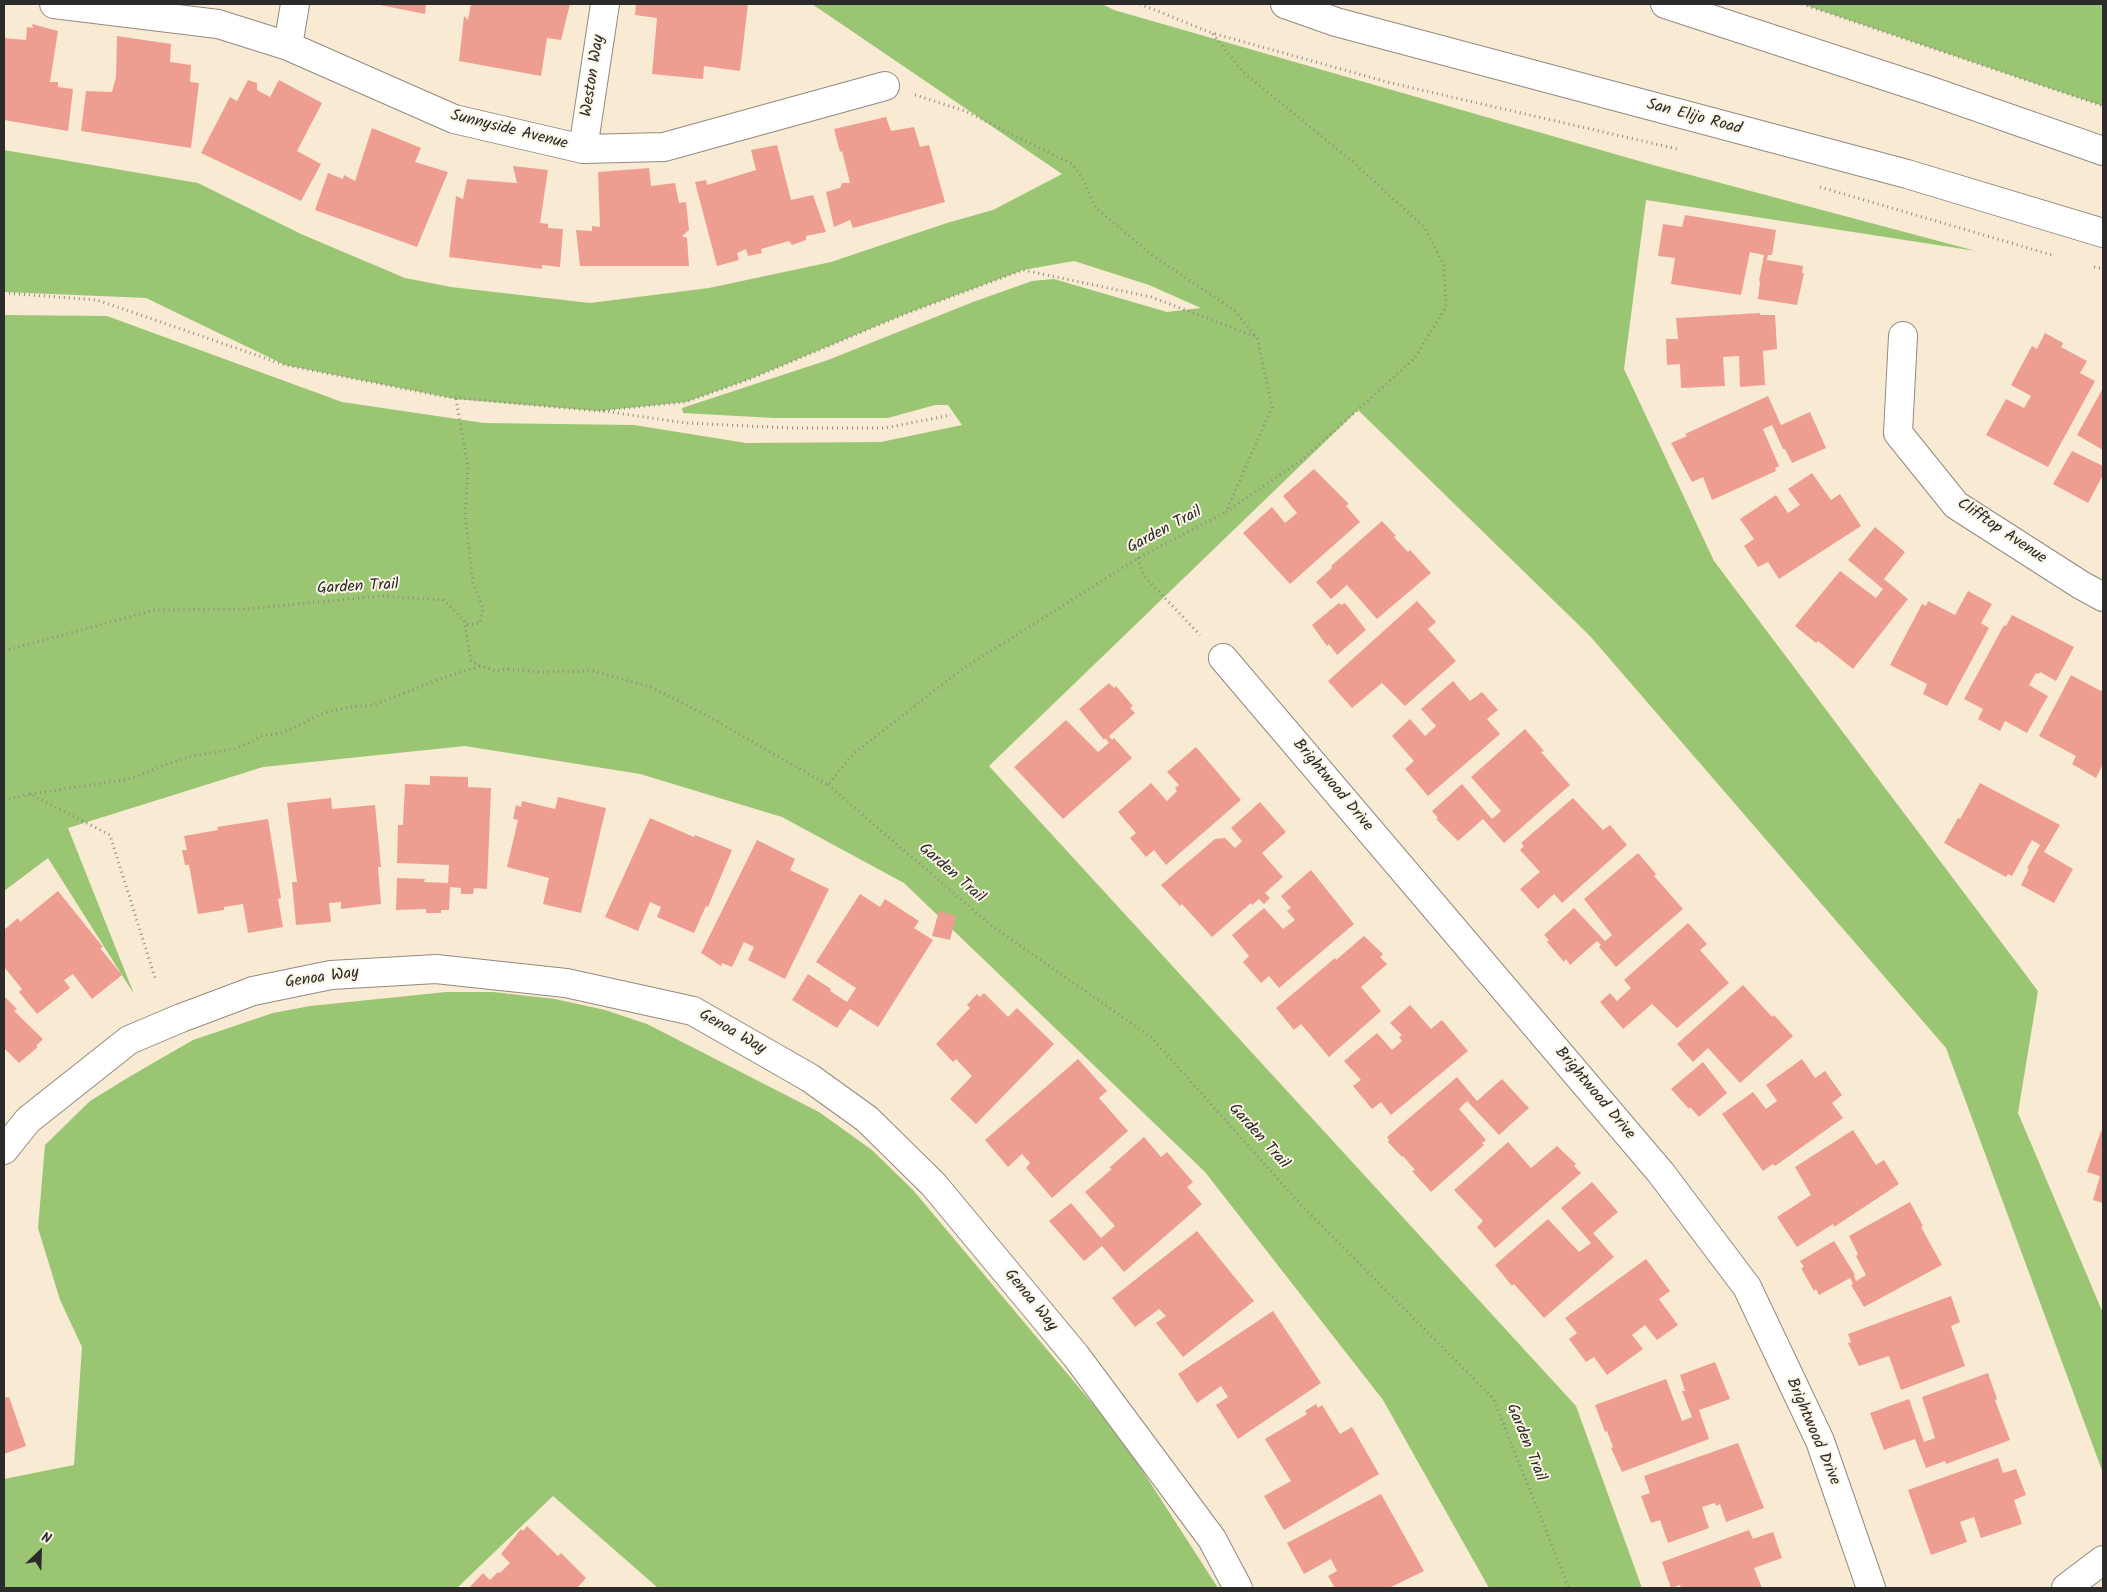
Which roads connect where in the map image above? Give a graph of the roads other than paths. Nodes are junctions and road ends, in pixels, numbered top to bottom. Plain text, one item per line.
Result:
1 (54, 4) edge
2 (295, 4) edge
3 (605, 4) edge
4 (1285, 4) edge
5 (1666, 4) edge
6 (288, 46) junction
7 (885, 86) road end
8 (583, 149) junction
9 (2103, 152) edge
10 (2103, 233) edge
11 (1903, 336) dead end
12 (2103, 597) edge
13 (1223, 658) road end
14 (4, 1150) edge
15 (2103, 1560) edge
16 (1238, 1588) edge
17 (1871, 1588) edge
18 (2066, 1588) edge

1 - 6 street, Sunnyside Avenue
2 - 6 street
3 - 8 street, Weston Way
4 - 10 street, San Elijo Road
5 - 9 street
6 - 8 street, Sunnyside Avenue
7 - 8 street, Sunnyside Avenue
11 - 12 street, Clifftop Avenue
13 - 17 street, Brightwood Drive
14 - 16 street, Genoa Way
15 - 18 street

